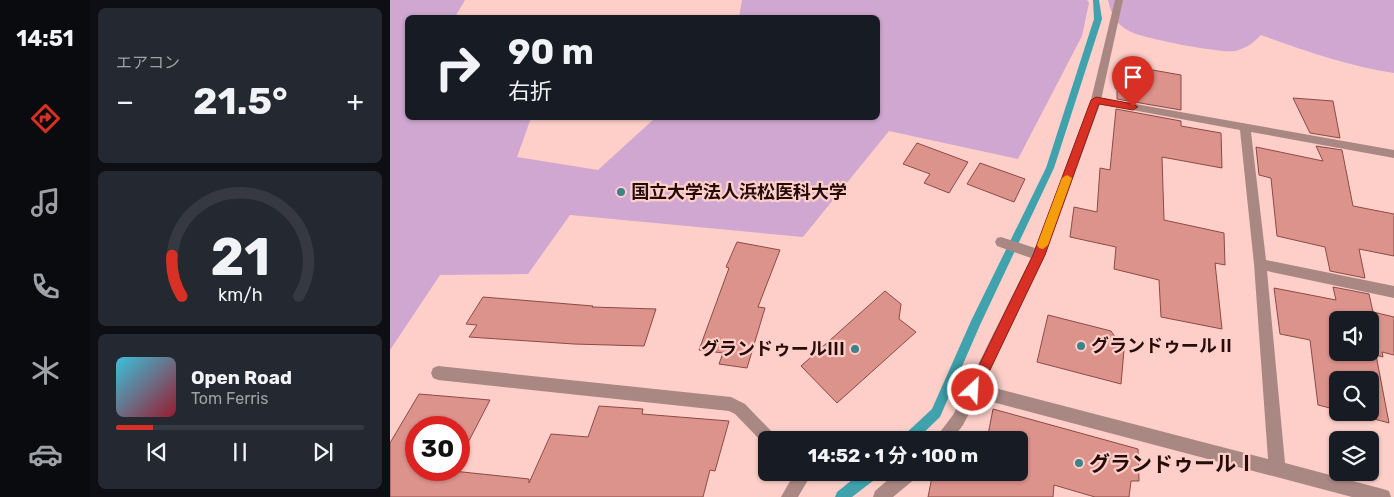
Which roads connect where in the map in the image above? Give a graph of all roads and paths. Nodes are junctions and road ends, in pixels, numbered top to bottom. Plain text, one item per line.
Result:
1 (1119, 0) edge
2 (1096, 100) junction
3 (1245, 128) junction
4 (1394, 154) edge
5 (1001, 242) dead end
6 (1039, 255) junction
7 (1260, 264) junction
8 (1394, 292) edge
9 (438, 373) dead end
10 (973, 390) junction
11 (761, 431) edge
12 (949, 431) edge
13 (1277, 468) junction
14 (799, 481) edge
15 (900, 481) edge
16 (788, 497) edge
17 (881, 497) edge
18 (1383, 497) edge

1 - 2 street
2 - 3 street
2 - 6 street
3 - 4 street
3 - 7 street
5 - 6 street
6 - 10 street
7 - 8 street
7 - 13 street
9 - 11 street
10 - 12 street
10 - 13 street
13 - 18 street
14 - 16 street
15 - 17 street

